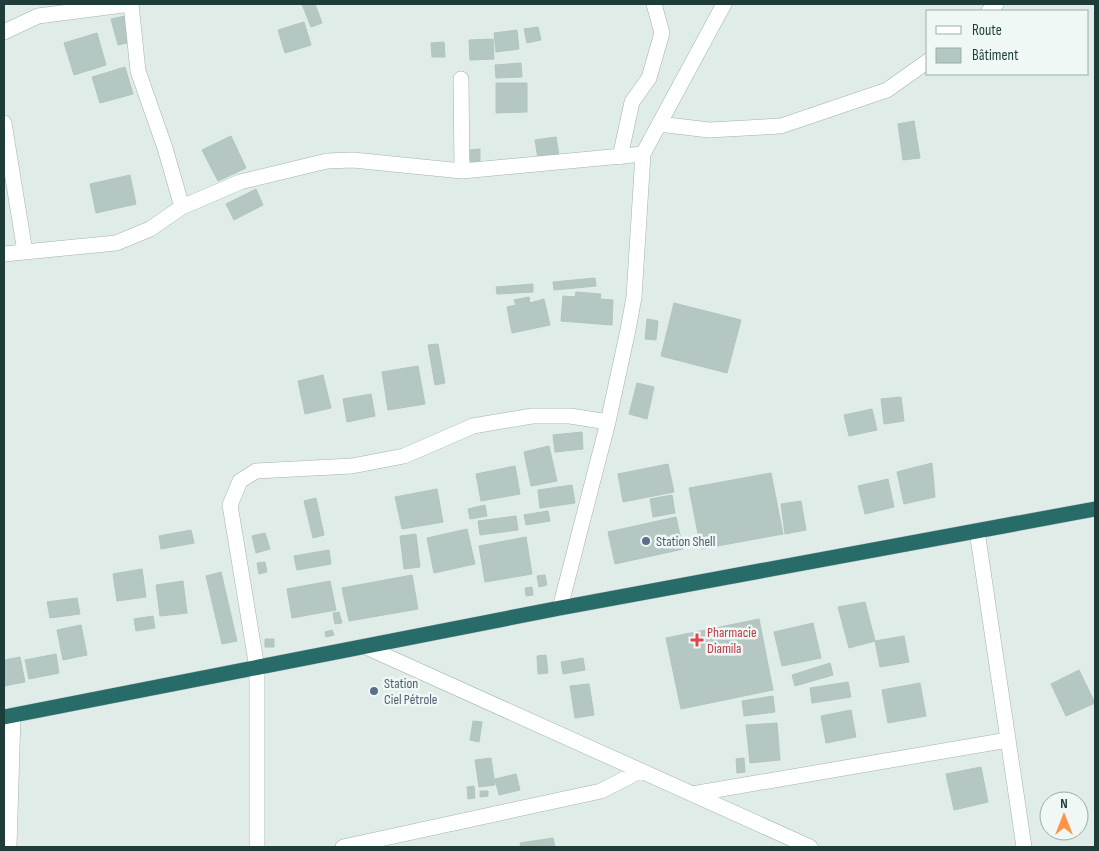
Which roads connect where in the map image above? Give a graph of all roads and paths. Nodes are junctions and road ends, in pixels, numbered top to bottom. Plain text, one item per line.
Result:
1 (131, 4) edge
2 (654, 4) edge
3 (724, 4) edge
4 (4, 32) edge
5 (926, 62) edge
6 (461, 79) dead end
7 (4, 123) edge
8 (659, 124) junction
9 (643, 154) junction
10 (620, 157) junction
11 (462, 171) junction
12 (182, 207) junction
13 (25, 252) junction
14 (4, 254) edge
15 (608, 422) junction
16 (1095, 509) edge
17 (977, 531) junction
18 (560, 608) junction
19 (366, 647) junction
20 (257, 668) junction
21 (8, 716) edge
22 (1008, 740) junction
23 (640, 771) junction
24 (692, 794) junction
25 (9, 847) edge
26 (257, 847) edge
27 (344, 847) edge
28 (810, 847) edge
29 (1024, 847) edge

1 - 4 street
1 - 12 street
2 - 10 street
3 - 8 street
5 - 8 street
6 - 11 street
7 - 13 street
8 - 9 street
9 - 10 street
9 - 15 street
10 - 11 street
11 - 12 street
12 - 13 street
13 - 14 street
15 - 18 street
15 - 20 street
16 - 17 highway
17 - 18 highway
17 - 22 street
18 - 19 highway
19 - 20 highway
19 - 23 street
20 - 21 highway
20 - 26 street
21 - 25 street
22 - 24 street
22 - 29 street
23 - 24 street
23 - 27 street
24 - 28 street

